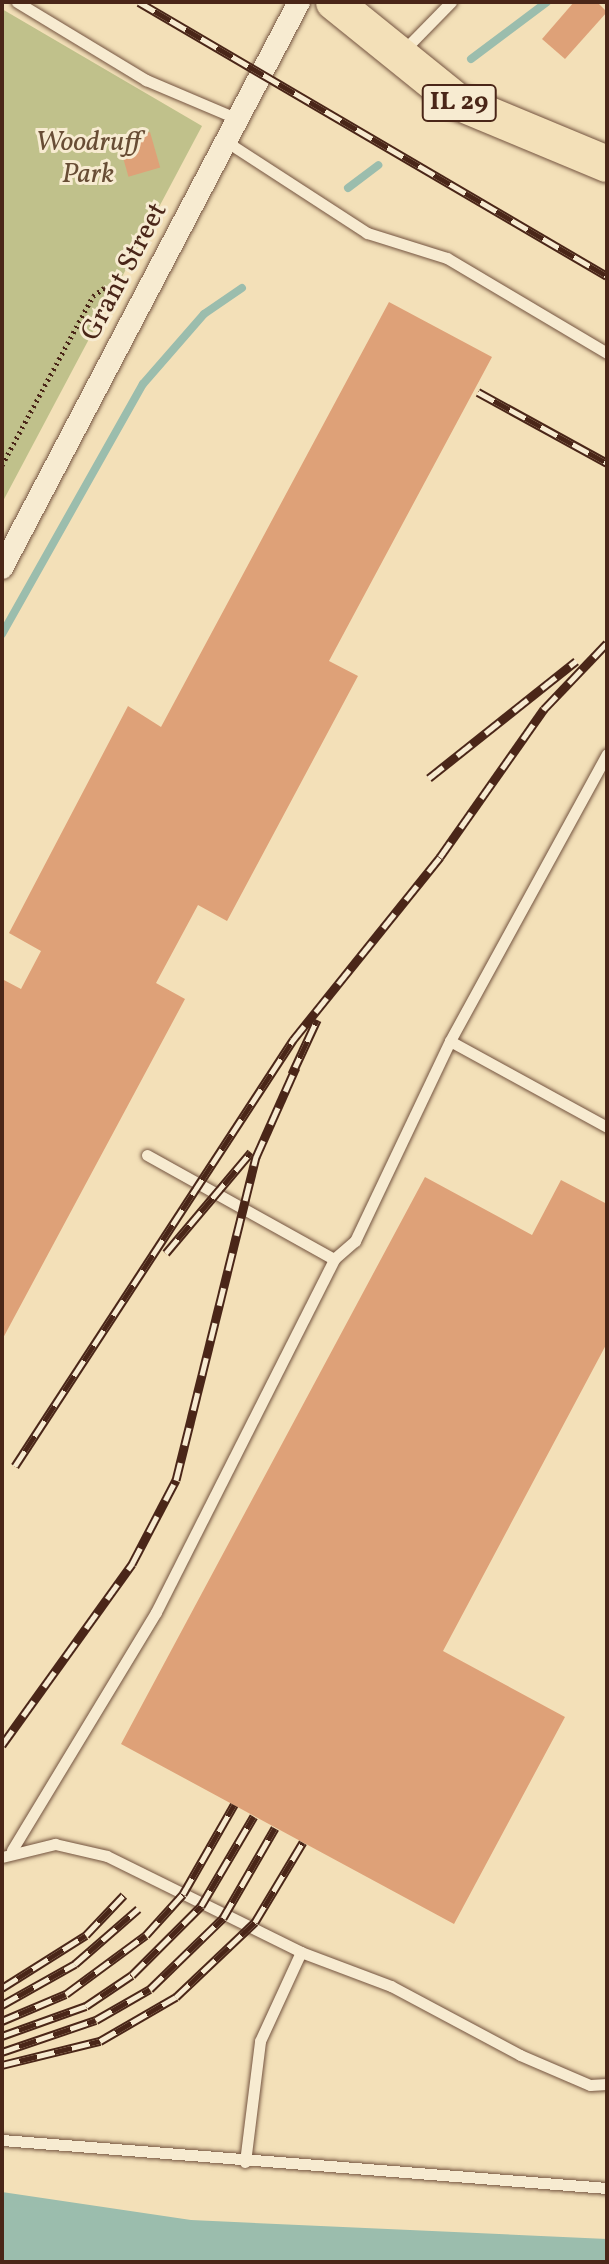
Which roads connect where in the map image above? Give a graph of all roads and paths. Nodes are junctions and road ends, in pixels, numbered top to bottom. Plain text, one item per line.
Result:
1 (17, 2) edge
2 (299, 2) edge
3 (334, 2) edge
4 (451, 2) edge
5 (398, 56) junction
6 (238, 119) junction
7 (227, 142) junction
8 (607, 164) edge
9 (114, 287) dead end
10 (607, 353) edge
11 (2, 465) edge
12 (2, 568) edge
13 (607, 754) edge
14 (450, 1041) junction
15 (607, 1127) edge
16 (147, 1155) dead end
17 (334, 1259) junction
18 (7, 1854) edge
19 (301, 1952) junction
20 (607, 2084) edge
21 (2, 2140) edge
22 (245, 2162) junction
23 (607, 2188) edge

1 - 6 lane
2 - 6 street, Grant Street
3 - 5 main road, IL 29
4 - 5 lane
5 - 8 main road, IL 29
6 - 7 street, Grant Street
7 - 10 lane
7 - 12 street, Grant Street
9 - 11 path
13 - 14 lane
14 - 15 lane
14 - 17 lane
16 - 17 lane
17 - 18 lane
18 - 19 lane
19 - 20 lane
19 - 22 lane
21 - 22 lane
22 - 23 lane

